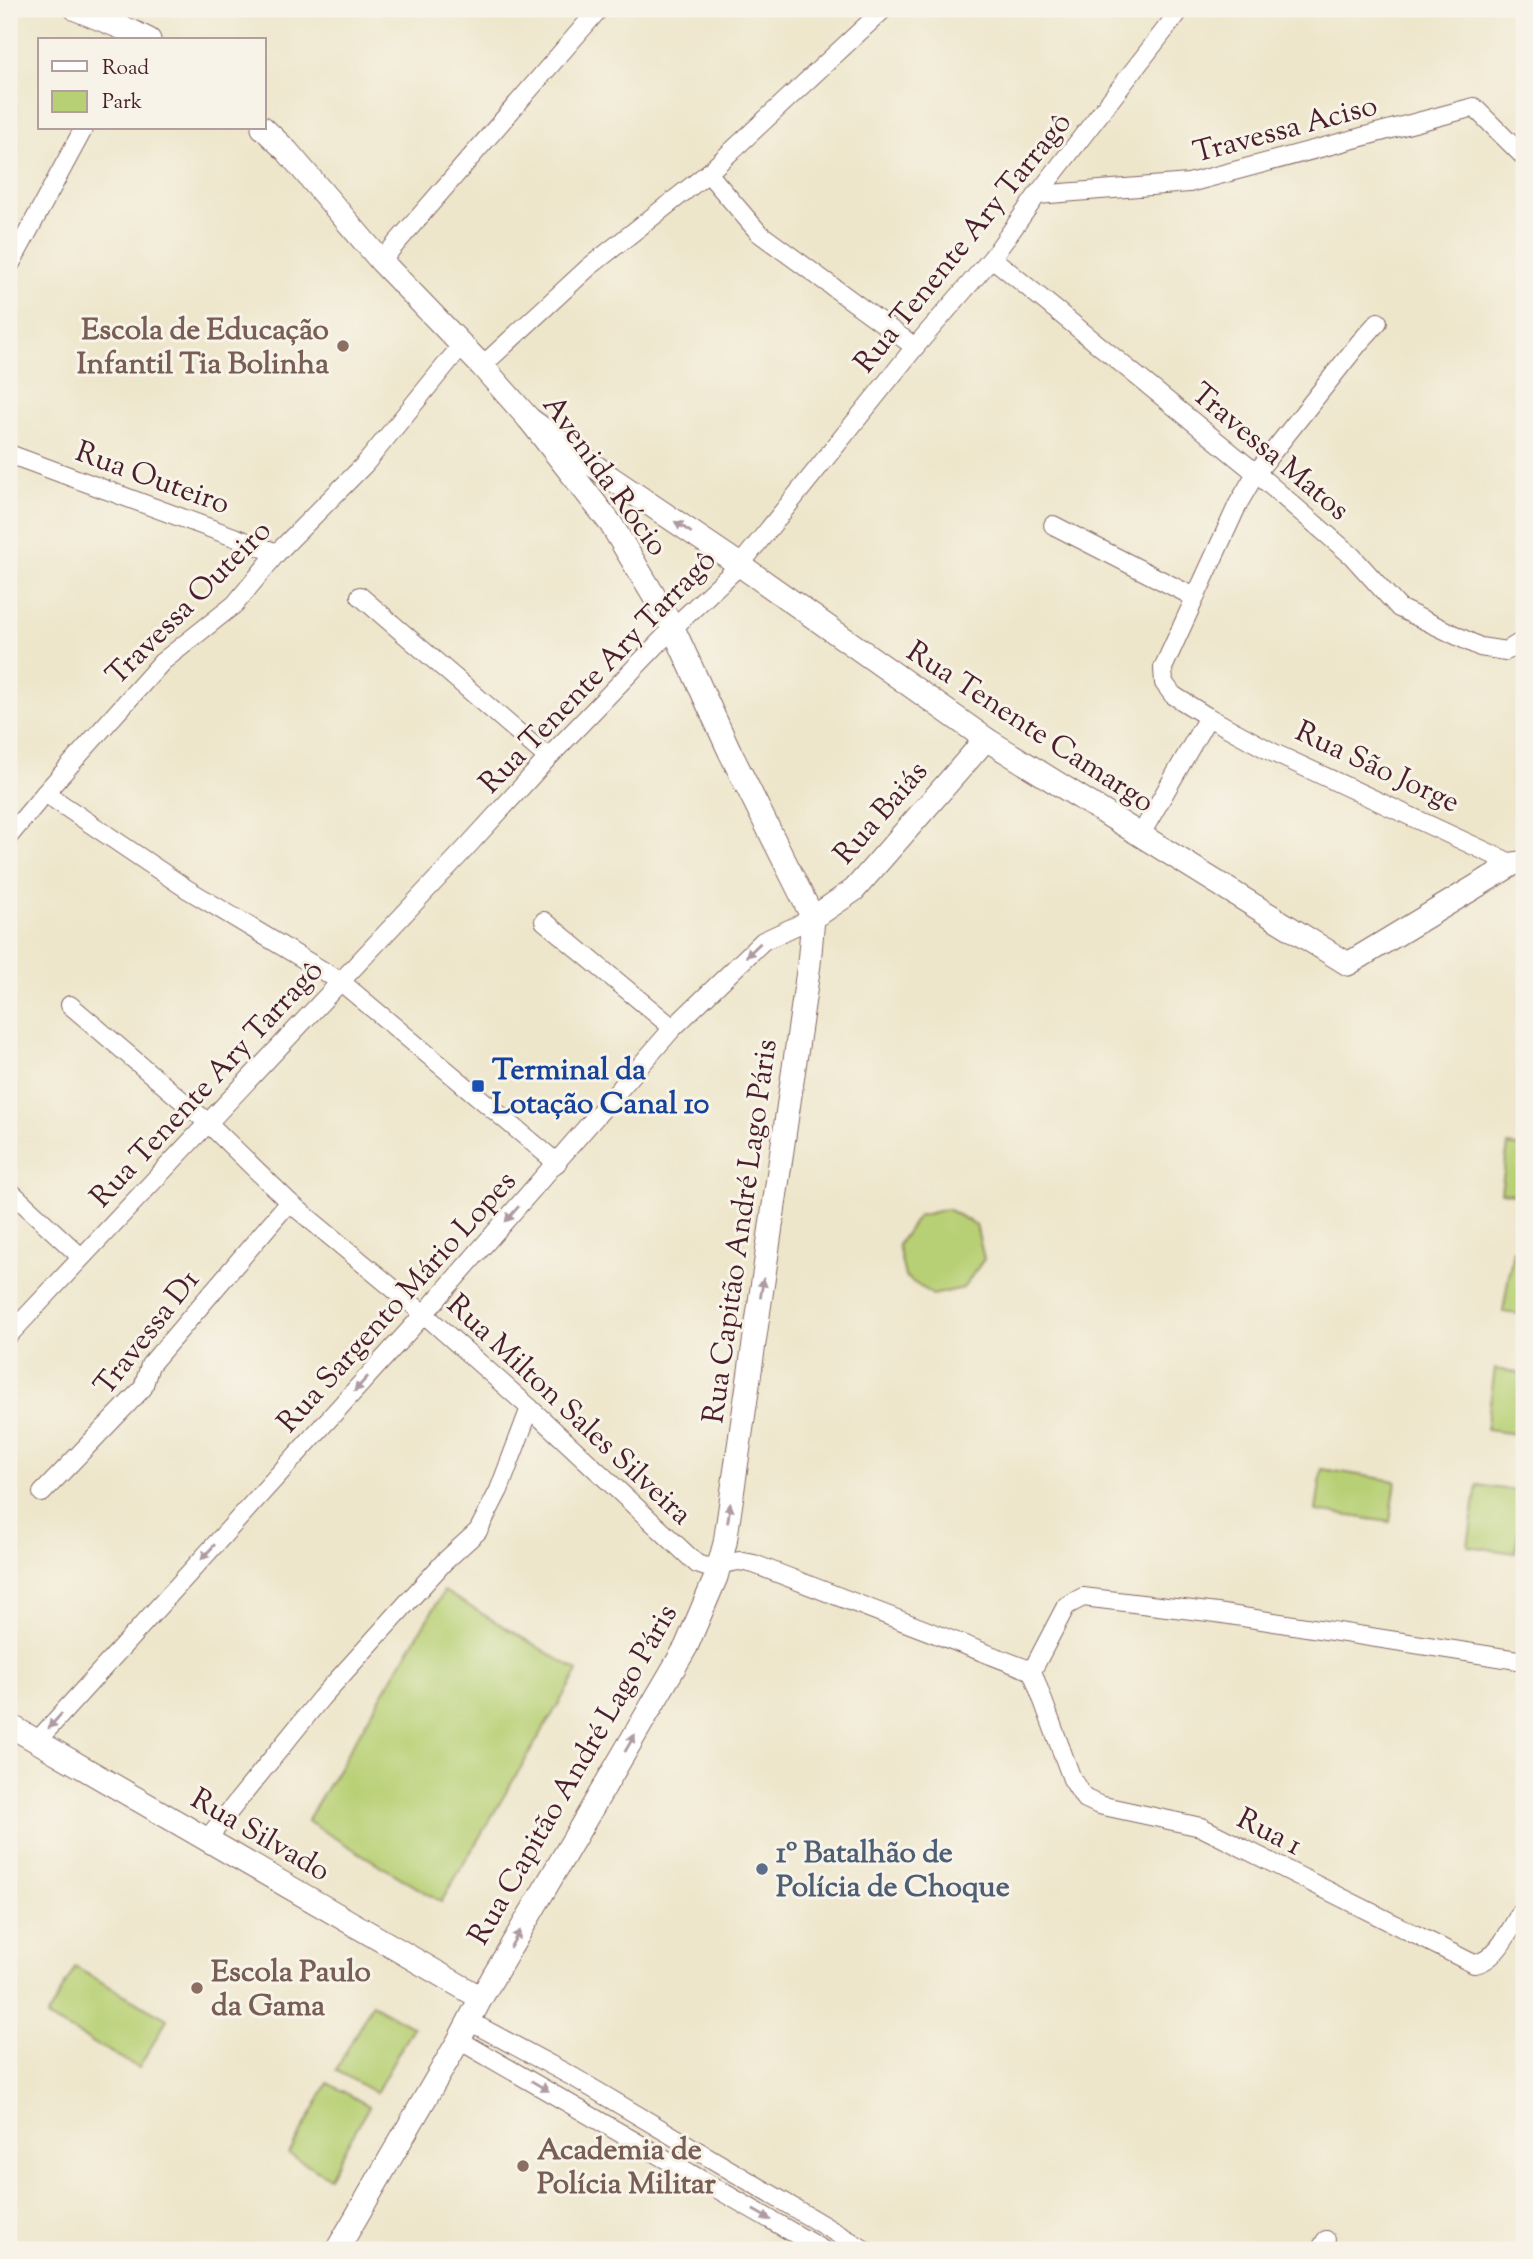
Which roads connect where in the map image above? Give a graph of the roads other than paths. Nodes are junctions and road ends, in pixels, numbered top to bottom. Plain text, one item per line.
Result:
1 (76, 9) edge
2 (599, 9) edge
3 (884, 9) edge
4 (1181, 9) edge
5 (138, 38) edge
6 (83, 130) edge
7 (265, 130) edge
8 (1524, 157) edge
9 (708, 173) junction
10 (1037, 195) junction
11 (992, 258) junction
12 (381, 261) junction
13 (9, 267) edge
14 (1378, 322) dead end
15 (461, 346) junction
16 (915, 347) junction
17 (482, 366) junction
18 (529, 419) junction
19 (9, 454) edge
20 (1256, 473) junction
21 (1053, 525) dead end
22 (277, 553) junction
23 (740, 565) junction
24 (360, 596) dead end
25 (1194, 597) junction
26 (673, 628) junction
27 (1524, 639) edge
28 (1208, 717) junction
29 (986, 739) junction
30 (548, 758) junction
31 (45, 793) junction
32 (9, 836) edge
33 (1140, 836) junction
34 (1519, 863) edge
35 (813, 918) junction
36 (544, 921) dead end
37 (340, 981) junction
38 (70, 1005) dead end
39 (673, 1028) junction
40 (207, 1122) junction
41 (557, 1163) junction
42 (9, 1190) edge
43 (289, 1202) junction
44 (81, 1257) junction
45 (425, 1314) junction
46 (9, 1335) edge
47 (530, 1408) junction
48 (42, 1493) dead end
49 (719, 1564) junction
50 (1524, 1661) edge
51 (1032, 1671) junction
52 (9, 1725) edge
53 (37, 1741) junction
54 (206, 1839) junction
55 (1524, 1906) edge
56 (481, 1998) junction
57 (464, 2030) junction
58 (515, 2046) junction
59 (505, 2065) junction
60 (575, 2078) junction
61 (564, 2101) junction
62 (629, 2110) junction
63 (618, 2132) junction
64 (685, 2144) junction
65 (674, 2163) junction
66 (742, 2178) junction
67 (731, 2196) junction
68 (796, 2210) junction
69 (785, 2228) junction
70 (337, 2250) edge
71 (823, 2250) edge
72 (865, 2250) edge

1 - 5 street
2 - 12 street
3 - 9 street
4 - 10 street, Rua Tenente Ary Tarragô
6 - 13 street
7 - 12 street, Avenida Rócio
8 - 10 street, Travessa Aciso
9 - 16 street
9 - 17 street
10 - 11 street, Rua Tenente Ary Tarragô
11 - 16 street, Rua Tenente Ary Tarragô
11 - 20 street, Travessa Matos
12 - 15 street, Avenida Rócio
14 - 20 street, Rua São Jorge
15 - 17 street, Avenida Rócio
15 - 22 street, Travessa Outeiro
16 - 23 street, Rua Tenente Ary Tarragô
17 - 18 street, Avenida Rócio
23 -> 18 street, Rua Tenente Camargo
18 - 26 street, Avenida Rócio
19 - 22 street, Rua Outeiro
20 - 25 street, Rua São Jorge
20 - 27 street, Travessa Matos
21 - 25 street
22 - 31 street, Travessa Outeiro
23 - 26 street, Rua Tenente Ary Tarragô
23 - 29 street, Rua Tenente Camargo
24 - 30 street
25 - 28 street, Rua São Jorge
26 - 30 street, Rua Tenente Ary Tarragô
26 - 35 street, Avenida Rócio
28 - 33 street
28 - 34 street, Rua São Jorge
29 - 33 street, Rua Tenente Camargo
29 - 35 street, Rua Baiás
30 - 37 street, Rua Tenente Ary Tarragô
31 - 32 street, Travessa Outeiro
31 - 37 street
33 - 34 street, Rua Tenente Camargo
35 -> 39 street, Rua Sargento Mário Lopes
49 -> 35 street, Rua Capitão André Lago Páris
36 - 39 street
37 - 40 street, Rua Tenente Ary Tarragô
37 - 41 street
38 - 40 street, Rua Milton Sales Silveira
39 - 41 street, Rua Sargento Mário Lopes
40 - 43 street, Rua Milton Sales Silveira
40 - 44 street, Rua Tenente Ary Tarragô
41 -> 45 street, Rua Sargento Mário Lopes
42 - 44 street
43 - 45 street, Rua Milton Sales Silveira
43 - 48 street, Travessa D1
44 - 46 street, Rua Tenente Ary Tarragô
45 - 47 street, Rua Milton Sales Silveira
45 -> 53 street, Rua Sargento Mário Lopes
47 - 49 street, Rua Milton Sales Silveira
47 - 54 street
49 - 51 street, Rua Milton Sales Silveira
56 -> 49 street, Rua Capitão André Lago Páris
50 - 51 street
51 - 55 street, Rua 1
52 - 53 street, Rua Silvado
53 - 54 street, Rua Silvado
54 - 56 street, Rua Silvado
56 - 57 street, Rua Capitão André Lago Páris
57 - 58 street
57 - 59 street
57 - 70 street, Rua Capitão André Lago Páris
58 - 59 street
58 - 60 street
59 -> 61 street
60 - 61 street
60 - 62 street
61 - 63 street
62 - 63 street
62 - 64 street
63 - 65 street
64 - 65 street
64 - 66 street
65 - 67 street
66 - 67 street
66 - 68 street
67 -> 69 street
68 - 69 street
68 - 72 street
69 - 71 street

